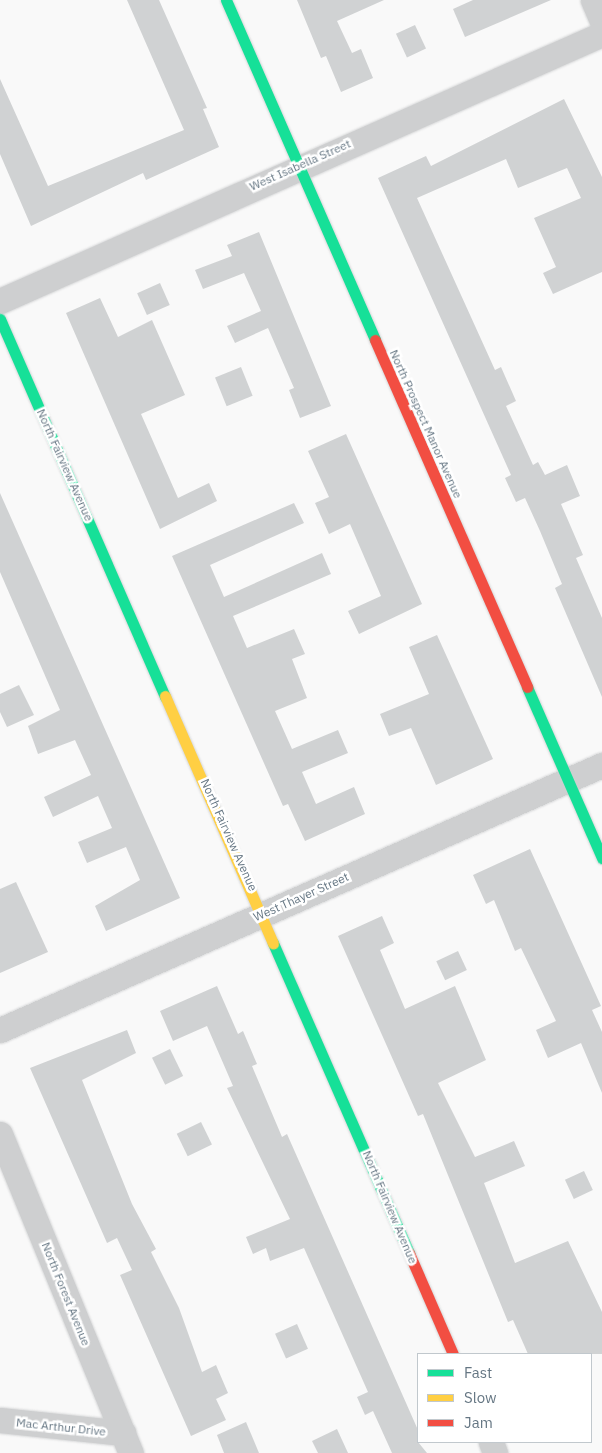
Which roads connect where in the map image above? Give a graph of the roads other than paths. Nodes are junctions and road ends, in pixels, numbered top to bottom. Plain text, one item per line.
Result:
1 (226, 0) edge
2 (593, 0) edge
3 (602, 21) edge
4 (602, 34) edge
5 (298, 166) junction
6 (0, 301) edge
7 (0, 319) edge
8 (602, 765) edge
9 (568, 780) junction
10 (602, 858) edge
11 (263, 914) junction
12 (0, 1030) edge
13 (0, 1134) edge
14 (453, 1353) edge
15 (0, 1420) edge
16 (127, 1443) edge

1 - 5 street, North Prospect Manor Avenue
2 - 3 street
4 - 5 street, West Isabella Street
5 - 6 street, West Isabella Street
5 - 9 street, North Prospect Manor Avenue
7 - 11 street, North Fairview Avenue
8 - 9 street, West Thayer Street
9 - 10 street, North Prospect Manor Avenue
9 - 11 street, West Thayer Street
11 - 12 street, West Thayer Street
11 - 14 street, North Fairview Avenue
13 - 16 street, North Forest Avenue
15 - 16 street, Mac Arthur Drive

